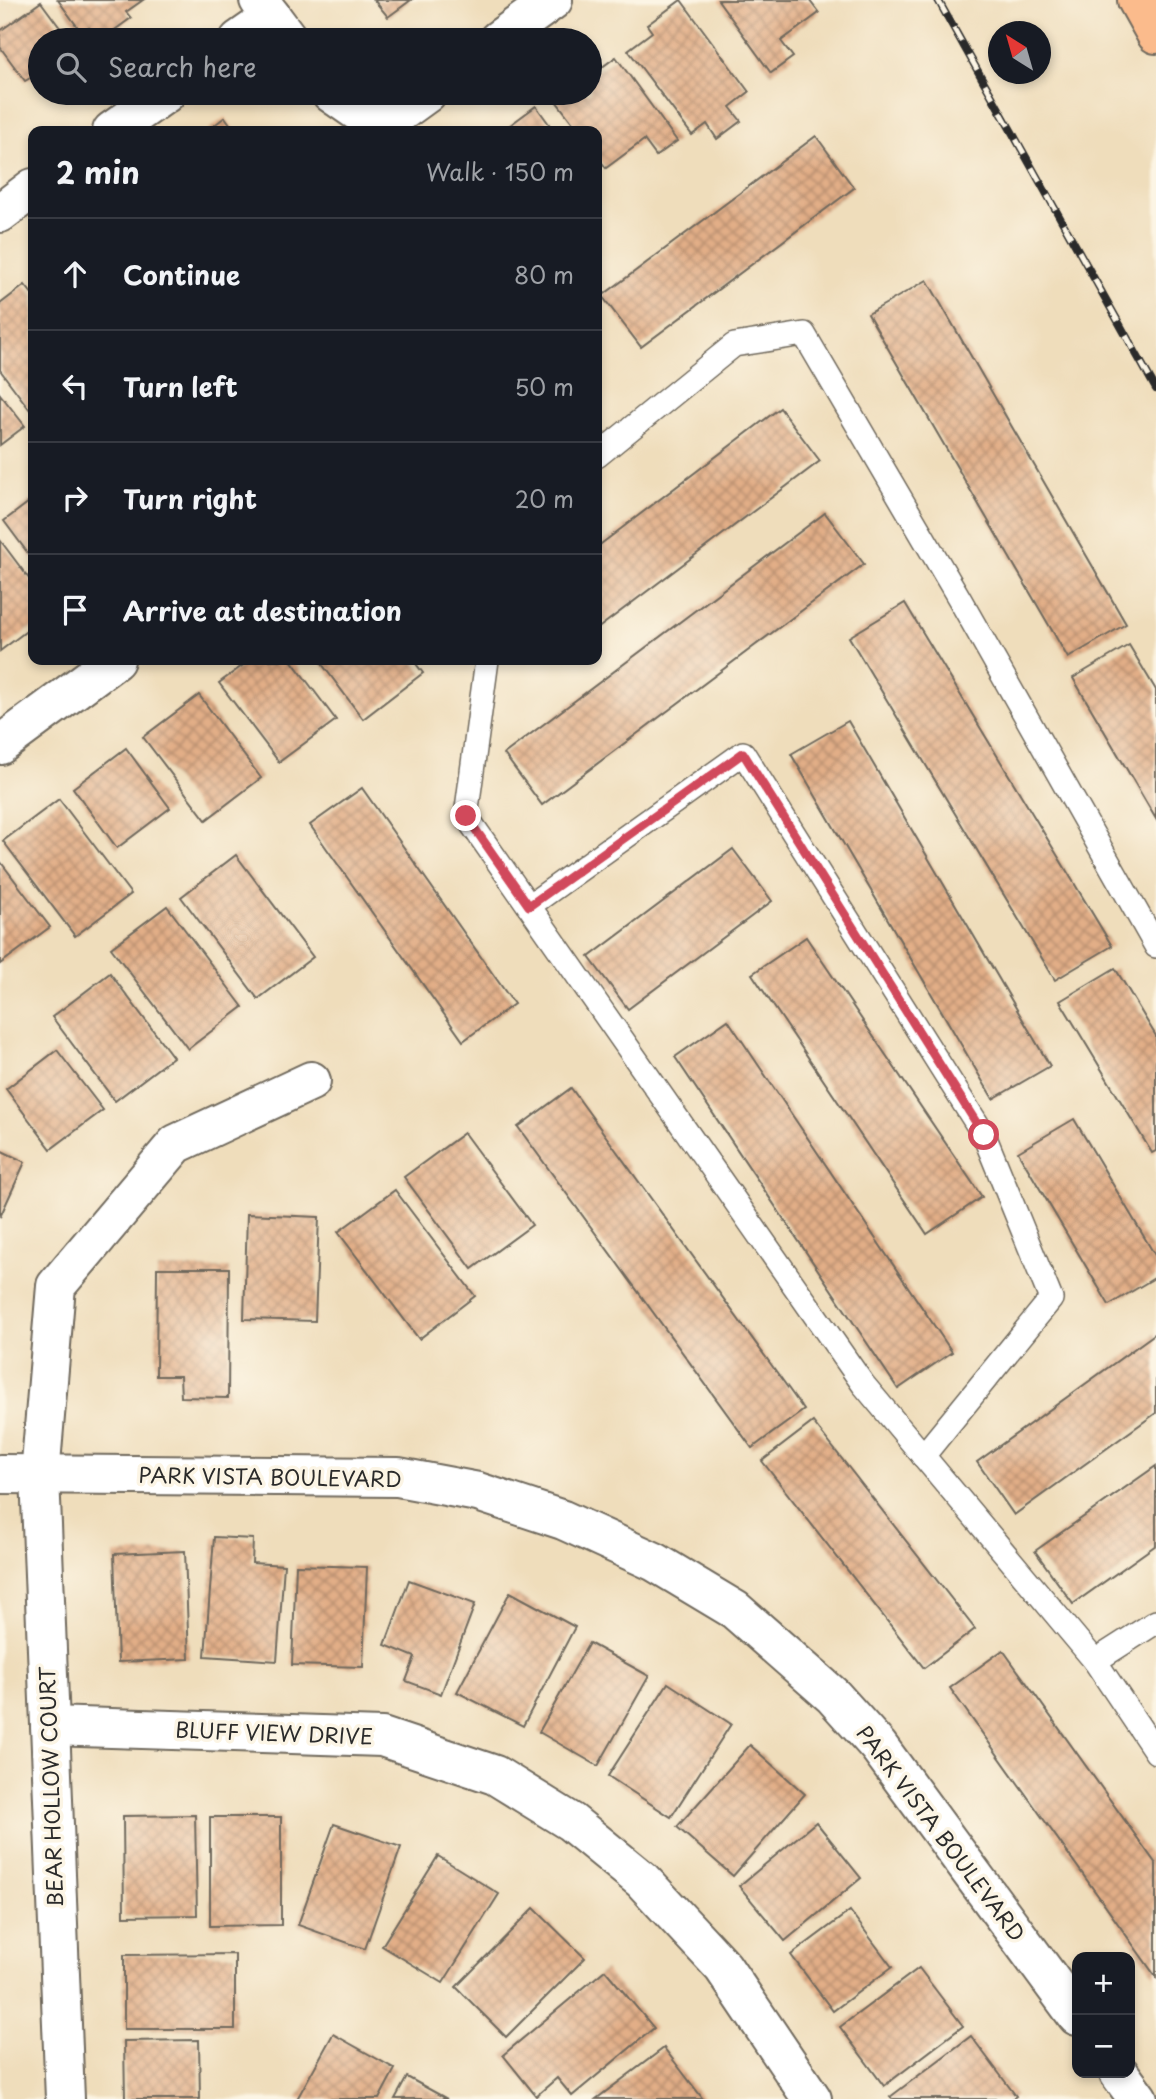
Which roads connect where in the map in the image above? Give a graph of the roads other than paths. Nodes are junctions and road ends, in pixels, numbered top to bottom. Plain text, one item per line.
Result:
1 (553, 0) edge
2 (1137, 0) edge
3 (514, 28) edge
4 (1156, 34) edge
5 (149, 105) edge
6 (348, 105) edge
7 (410, 105) edge
8 (120, 126) edge
9 (379, 126) edge
10 (381, 126) edge
11 (602, 452) edge
12 (109, 665) edge
13 (486, 665) edge
14 (0, 745) edge
15 (529, 906) junction
16 (1156, 946) edge
17 (311, 1081) dead end
18 (923, 1456) junction
19 (0, 1474) edge
20 (40, 1475) junction
21 (1156, 1622) edge
22 (1095, 1661) junction
23 (50, 1726) junction
24 (1156, 1752) edge
25 (1076, 2015) edge
26 (1123, 2078) edge
27 (1156, 2085) edge
28 (65, 2099) edge
29 (812, 2099) edge
30 (1138, 2099) edge

1 - 3 street
2 - 4 main road
5 - 8 street
6 - 9 street
7 - 10 street
11 - 16 lane
12 - 14 street
13 - 15 lane
15 - 18 lane
15 - 18 lane
17 - 20 street, BEAR HOLLOW COURT
18 - 22 lane
19 - 20 street, PARK VISTA BOULEVARD
20 - 23 street, BEAR HOLLOW COURT
20 - 25 street, PARK VISTA BOULEVARD
21 - 22 lane
22 - 24 lane
23 - 28 street, BEAR HOLLOW COURT
23 - 29 street, BLUFF VIEW DRIVE
26 - 30 street
27 - 30 lane

